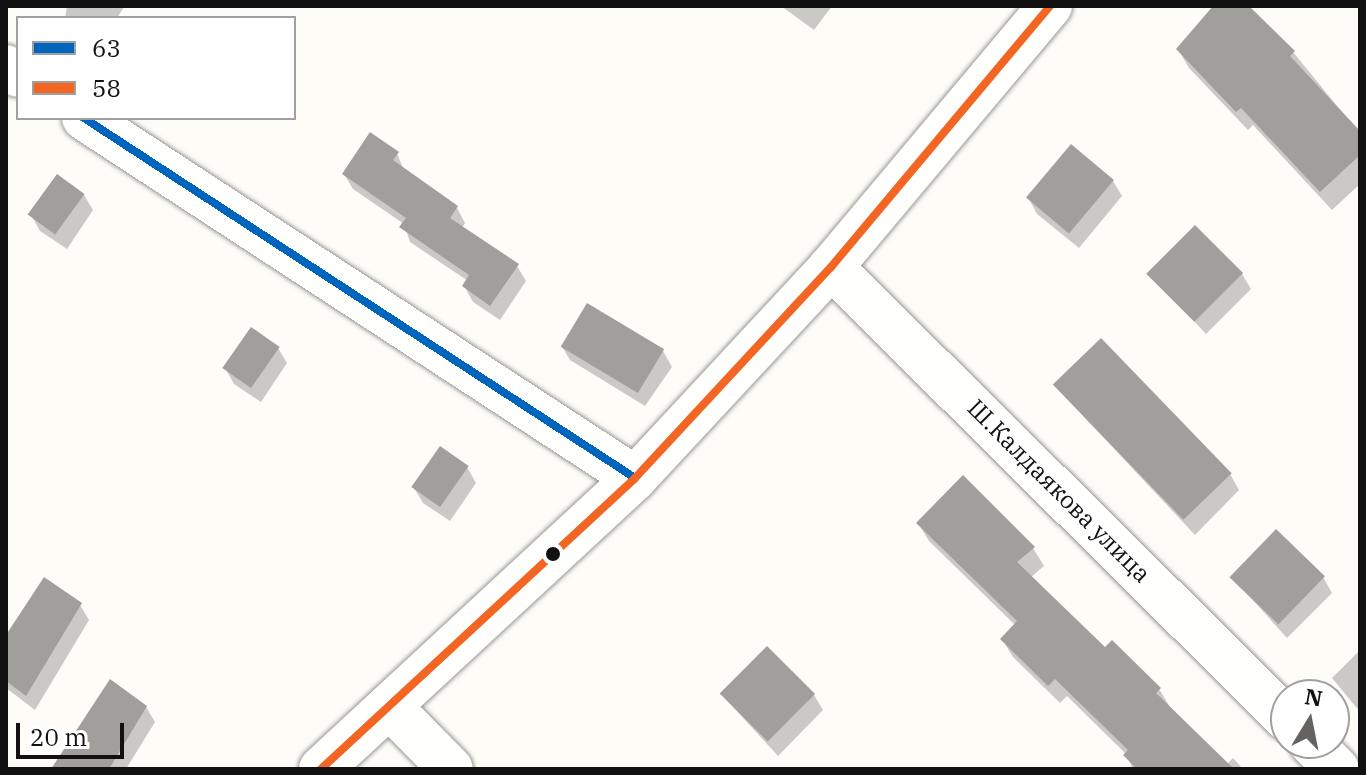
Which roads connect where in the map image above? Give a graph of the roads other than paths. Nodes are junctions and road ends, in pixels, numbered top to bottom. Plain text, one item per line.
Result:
1 (1046, 7) edge
2 (87, 120) edge
3 (831, 267) junction
4 (635, 478) junction
5 (1270, 702) edge
6 (389, 706) junction
7 (321, 769) edge
8 (451, 769) edge

1 - 3 street
2 - 4 street
3 - 4 street
3 - 5 street, Ш.Калдаякова улица
4 - 6 street
6 - 7 street
6 - 8 street

